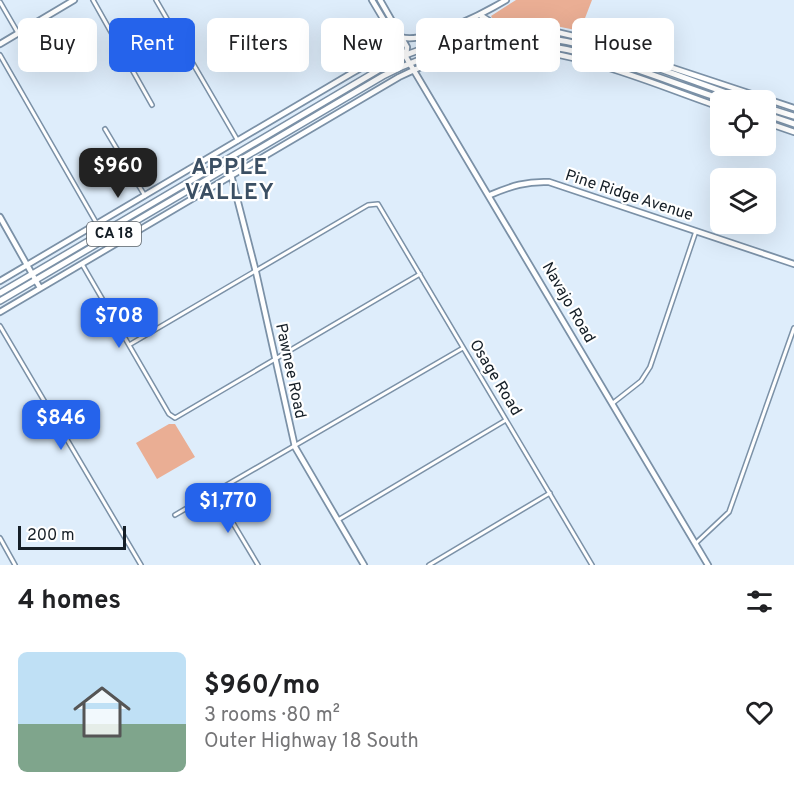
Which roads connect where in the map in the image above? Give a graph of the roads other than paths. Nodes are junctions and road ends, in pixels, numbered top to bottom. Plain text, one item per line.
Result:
1 (74, 0) edge
2 (93, 0) edge
3 (156, 0) edge
4 (372, 0) edge
5 (380, 0) edge
6 (506, 0) edge
7 (0, 2) edge
8 (480, 15) junction
9 (43, 18) edge
10 (384, 18) edge
11 (389, 18) edge
12 (472, 18) edge
13 (18, 33) joint
14 (416, 39) edge
15 (0, 44) edge
16 (404, 48) joint
17 (0, 55) edge
18 (406, 55) junction
19 (560, 56) edge
20 (410, 61) junction
21 (416, 70) joint
22 (356, 72) edge
23 (417, 72) edge
24 (718, 90) edge
25 (710, 95) edge
26 (710, 103) edge
27 (152, 105) dead end
28 (794, 108) edge
29 (776, 110) edge
30 (794, 116) edge
31 (776, 118) edge
32 (794, 124) edge
33 (776, 126) edge
34 (105, 129) dead end
35 (794, 132) edge
36 (265, 136) junction
37 (238, 141) junction
38 (220, 152) junction
39 (225, 160) junction
40 (229, 167) junction
41 (233, 176) junction
42 (192, 188) junction
43 (490, 195) junction
44 (145, 196) junction
45 (0, 217) edge
46 (97, 224) junction
47 (696, 231) junction
48 (82, 264) junction
49 (794, 264) edge
50 (27, 265) junction
51 (256, 272) junction
52 (32, 274) junction
53 (420, 274) junction
54 (36, 280) junction
55 (0, 281) edge
56 (40, 288) junction
57 (0, 293) edge
58 (0, 301) edge
59 (0, 312) edge
60 (0, 326) edge
61 (794, 328) edge
62 (129, 345) junction
63 (463, 348) junction
64 (275, 360) junction
65 (613, 404) junction
66 (506, 420) junction
67 (295, 447) junction
68 (215, 493) junction
69 (550, 493) junction
70 (175, 515) dead end
71 (338, 520) junction
72 (0, 538) edge
73 (695, 544) junction
74 (15, 565) edge
75 (141, 565) edge
76 (258, 565) edge
77 (364, 565) edge
78 (429, 565) edge
79 (592, 565) edge
80 (708, 565) edge

1 - 9 street
2 - 27 street
3 - 37 street
4 - 10 street, Navajo Road
5 - 11 street, Navajo Road
6 - 8 street
7 - 13 street
8 - 12 street
8 - 28 street
13 - 15 street
14 - 16 street
16 - 18 street, Navajo Road
17 - 46 street
18 - 20 street, Navajo Road
18 - 24 main road, CA 18
18 - 36 main road, CA 18
19 - 26 street
20 - 21 street, Navajo Road
20 - 25 main road, CA 18
20 - 40 main road, CA 18
21 - 41 street
22 - 37 street
23 - 43 street, Navajo Road
29 - 30 main road
31 - 32 main road
33 - 35 street
34 - 44 street
36 - 39 main road, CA 18
36 - 40 main road
37 - 38 street
38 - 39 street
38 - 44 street
39 - 42 main road
39 - 52 main road, CA 18
40 - 41 street, Pawnee Road
40 - 42 main road, CA 18
41 - 48 street
41 - 51 street, Pawnee Road
42 - 54 main road, CA 18
43 - 47 street, Pine Ridge Avenue
43 - 65 street, Navajo Road
44 - 46 street
45 - 50 street
46 - 50 street
47 - 49 street, Pine Ridge Avenue
47 - 65 street
48 - 56 street
48 - 62 street
50 - 52 street
50 - 55 street
51 - 53 street, Osage Road
51 - 62 street
51 - 64 street, Pawnee Road
52 - 54 street
52 - 57 main road, CA 18
53 - 63 street, Osage Road
53 - 64 street
54 - 56 street
54 - 58 main road, CA 18
56 - 59 street
60 - 75 street
61 - 73 street
62 - 64 street
63 - 66 street, Osage Road
63 - 67 street
64 - 67 street, Pawnee Road
65 - 73 street, Navajo Road
66 - 69 street, Osage Road
66 - 71 street
67 - 68 street
67 - 71 street, Pawnee Road
68 - 70 street
68 - 76 street
69 - 78 street
69 - 79 street, Osage Road
71 - 77 street, Pawnee Road
72 - 74 street
73 - 80 street, Navajo Road

